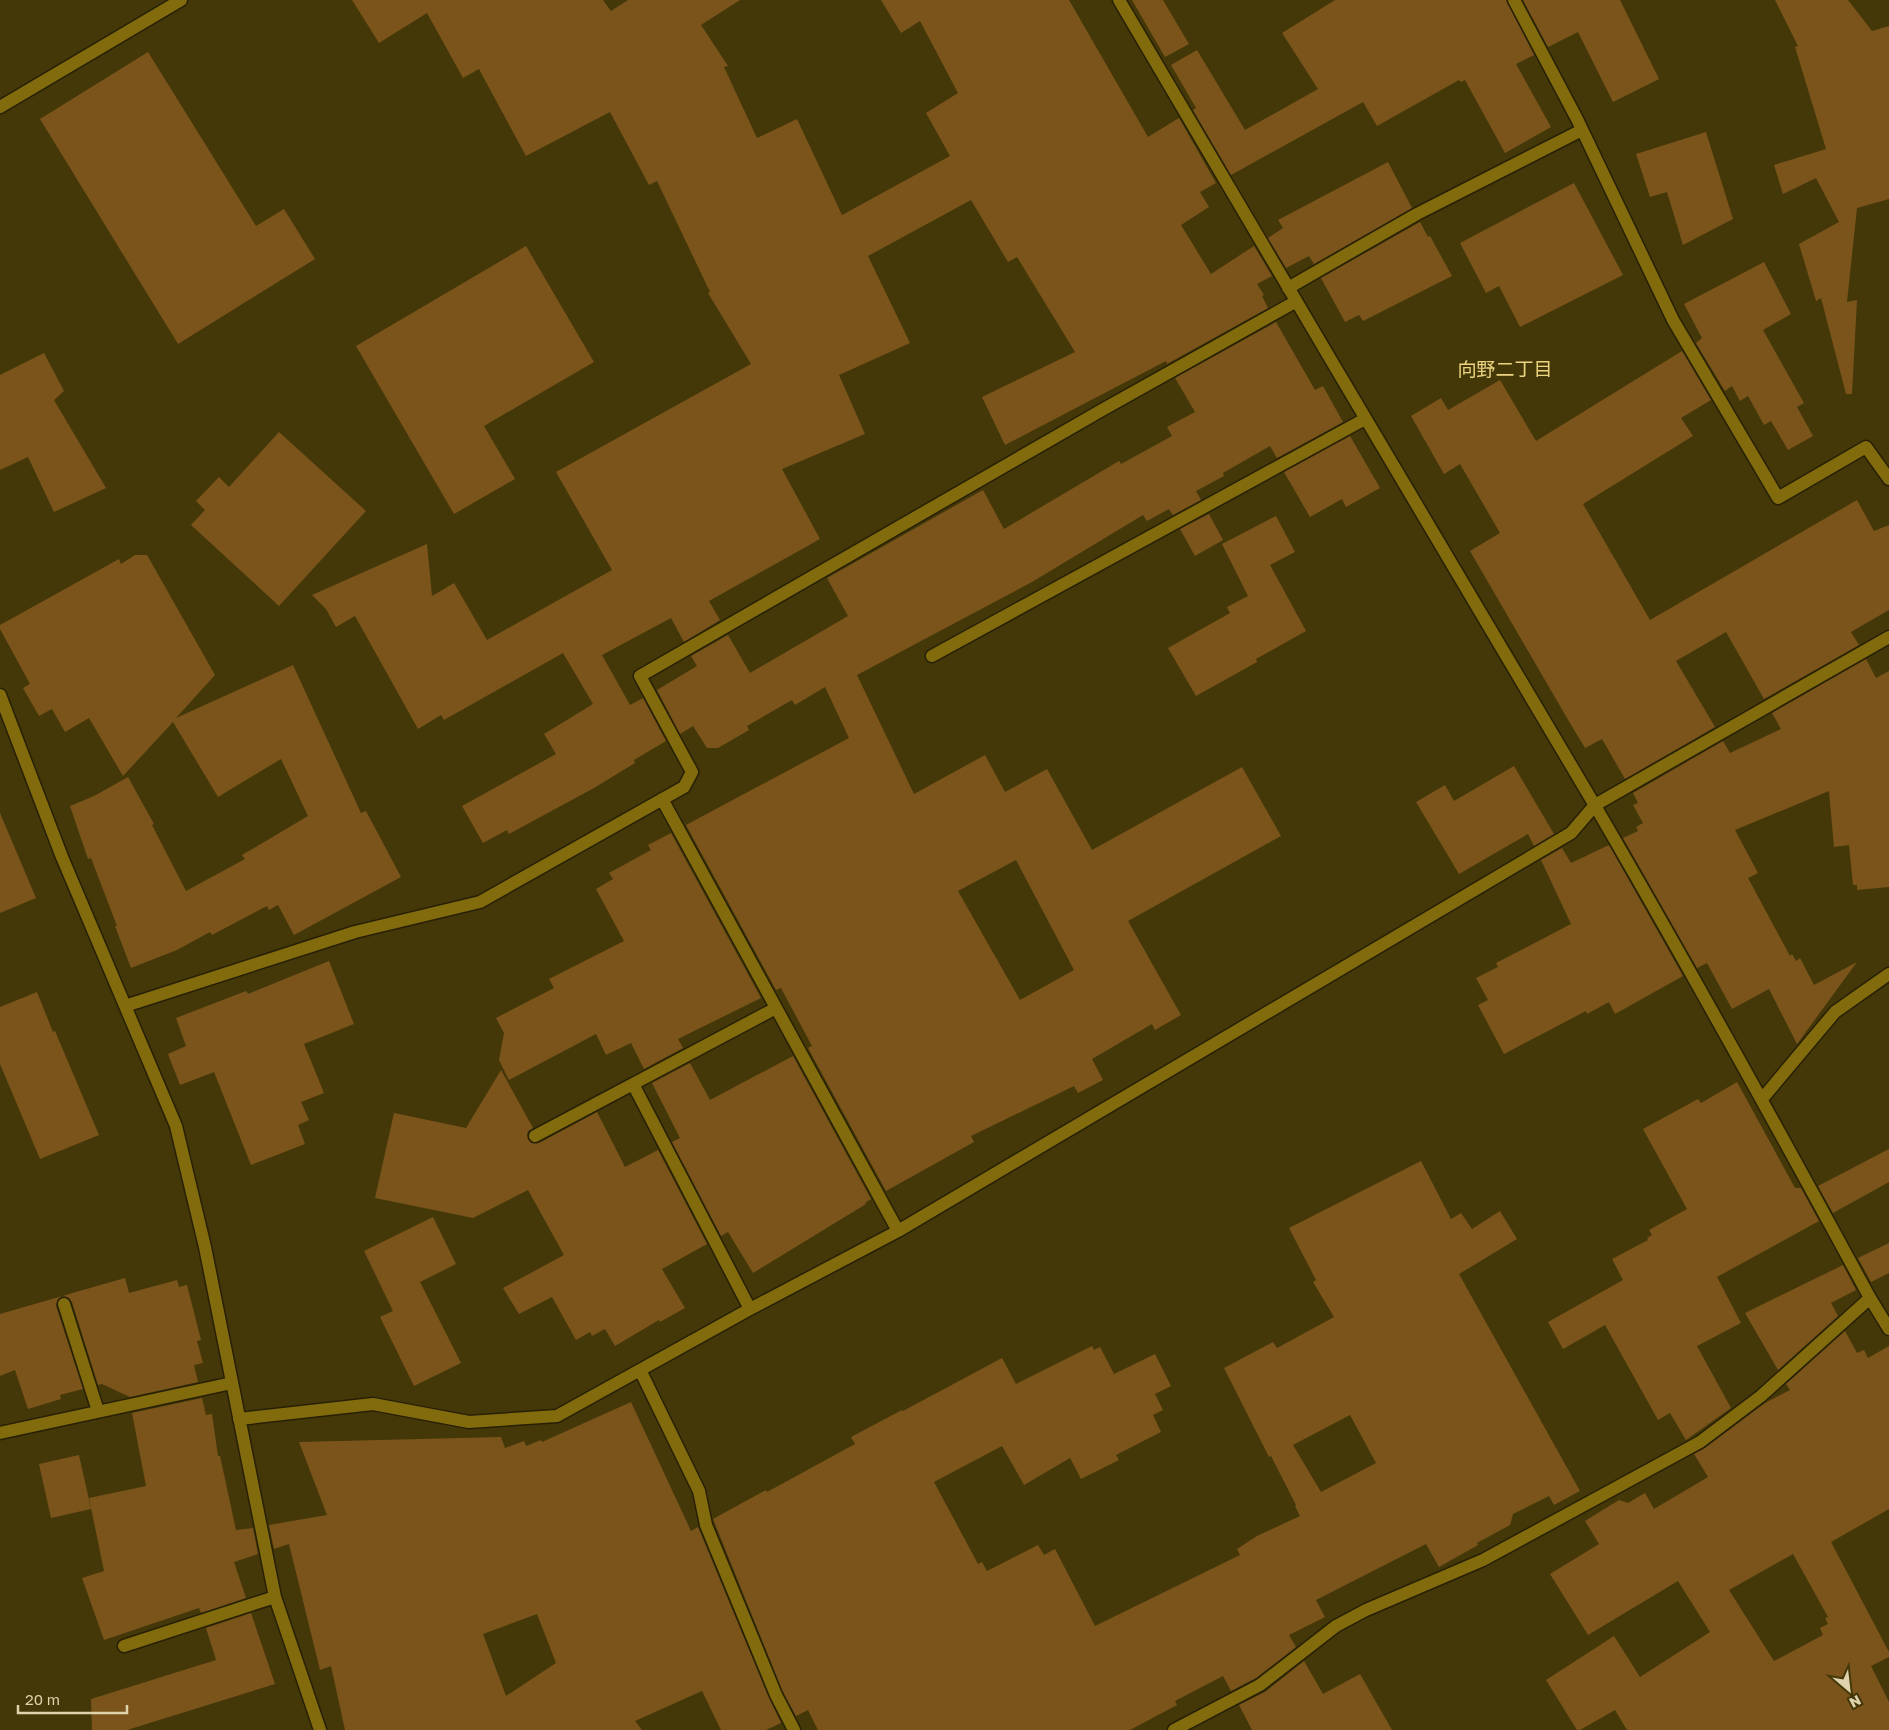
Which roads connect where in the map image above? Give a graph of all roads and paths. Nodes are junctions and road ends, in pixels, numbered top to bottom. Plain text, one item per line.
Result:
1 (180, 0) edge
2 (1119, 0) edge
3 (1514, 0) edge
4 (0, 107) edge
5 (1582, 130) junction
6 (1288, 288) junction
7 (1295, 302) junction
8 (1365, 418) junction
9 (1889, 478) edge
10 (1889, 637) edge
11 (932, 656) dead end
12 (0, 695) edge
13 (662, 799) junction
14 (1595, 806) junction
15 (1889, 974) edge
16 (125, 1006) junction
17 (776, 1008) junction
18 (633, 1084) junction
19 (1762, 1098) junction
20 (534, 1136) dead end
21 (898, 1230) junction
22 (1870, 1298) junction
23 (64, 1304) dead end
24 (750, 1309) junction
25 (1889, 1329) edge
26 (640, 1370) junction
27 (232, 1383) junction
28 (98, 1411) junction
29 (239, 1419) junction
30 (0, 1433) edge
31 (275, 1597) junction
32 (124, 1646) dead end
33 (320, 1730) edge
34 (794, 1730) edge
35 (1174, 1730) edge

1 - 4 street
2 - 6 street
3 - 5 street
5 - 6 street
5 - 9 street
6 - 7 street
7 - 8 street
7 - 13 street
8 - 11 street
8 - 14 street
10 - 14 street
12 - 16 street
13 - 16 street
13 - 17 street
14 - 19 street
14 - 21 street
15 - 19 street
16 - 27 street
17 - 18 street
17 - 21 street
18 - 20 street
18 - 24 street
19 - 22 street
21 - 24 street
22 - 25 street
22 - 35 street
23 - 28 street
24 - 26 street
26 - 29 street
26 - 34 street
27 - 28 street
27 - 29 street
28 - 30 street
29 - 31 street
31 - 32 street
31 - 33 street

